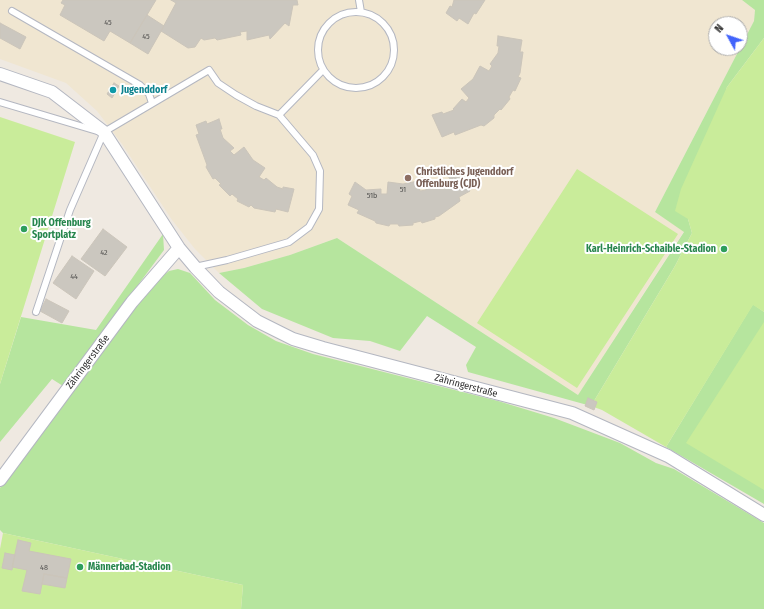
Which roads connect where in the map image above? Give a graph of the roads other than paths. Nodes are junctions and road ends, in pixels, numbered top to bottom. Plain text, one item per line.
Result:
1 (359, 0) edge
2 (12, 11) dead end
3 (361, 12) junction
4 (323, 70) junction
5 (0, 74) edge
6 (0, 102) edge
7 (152, 103) junction
8 (279, 116) junction
9 (104, 132) junction
10 (179, 248) junction
11 (195, 267) junction
12 (36, 312) dead end
13 (0, 480) edge
14 (764, 515) edge

1 - 3 lane
2 - 7 lane
3 - 4 lane
3 - 4 lane
4 - 8 lane
5 - 9 street, Zähringerstraße
6 - 9 lane
7 - 8 lane
7 - 9 lane
8 - 11 lane
9 - 10 street, Zähringerstraße
9 - 12 lane
10 - 11 street, Zähringerstraße
10 - 13 street, Zähringerstraße
11 - 14 street, Zähringerstraße

